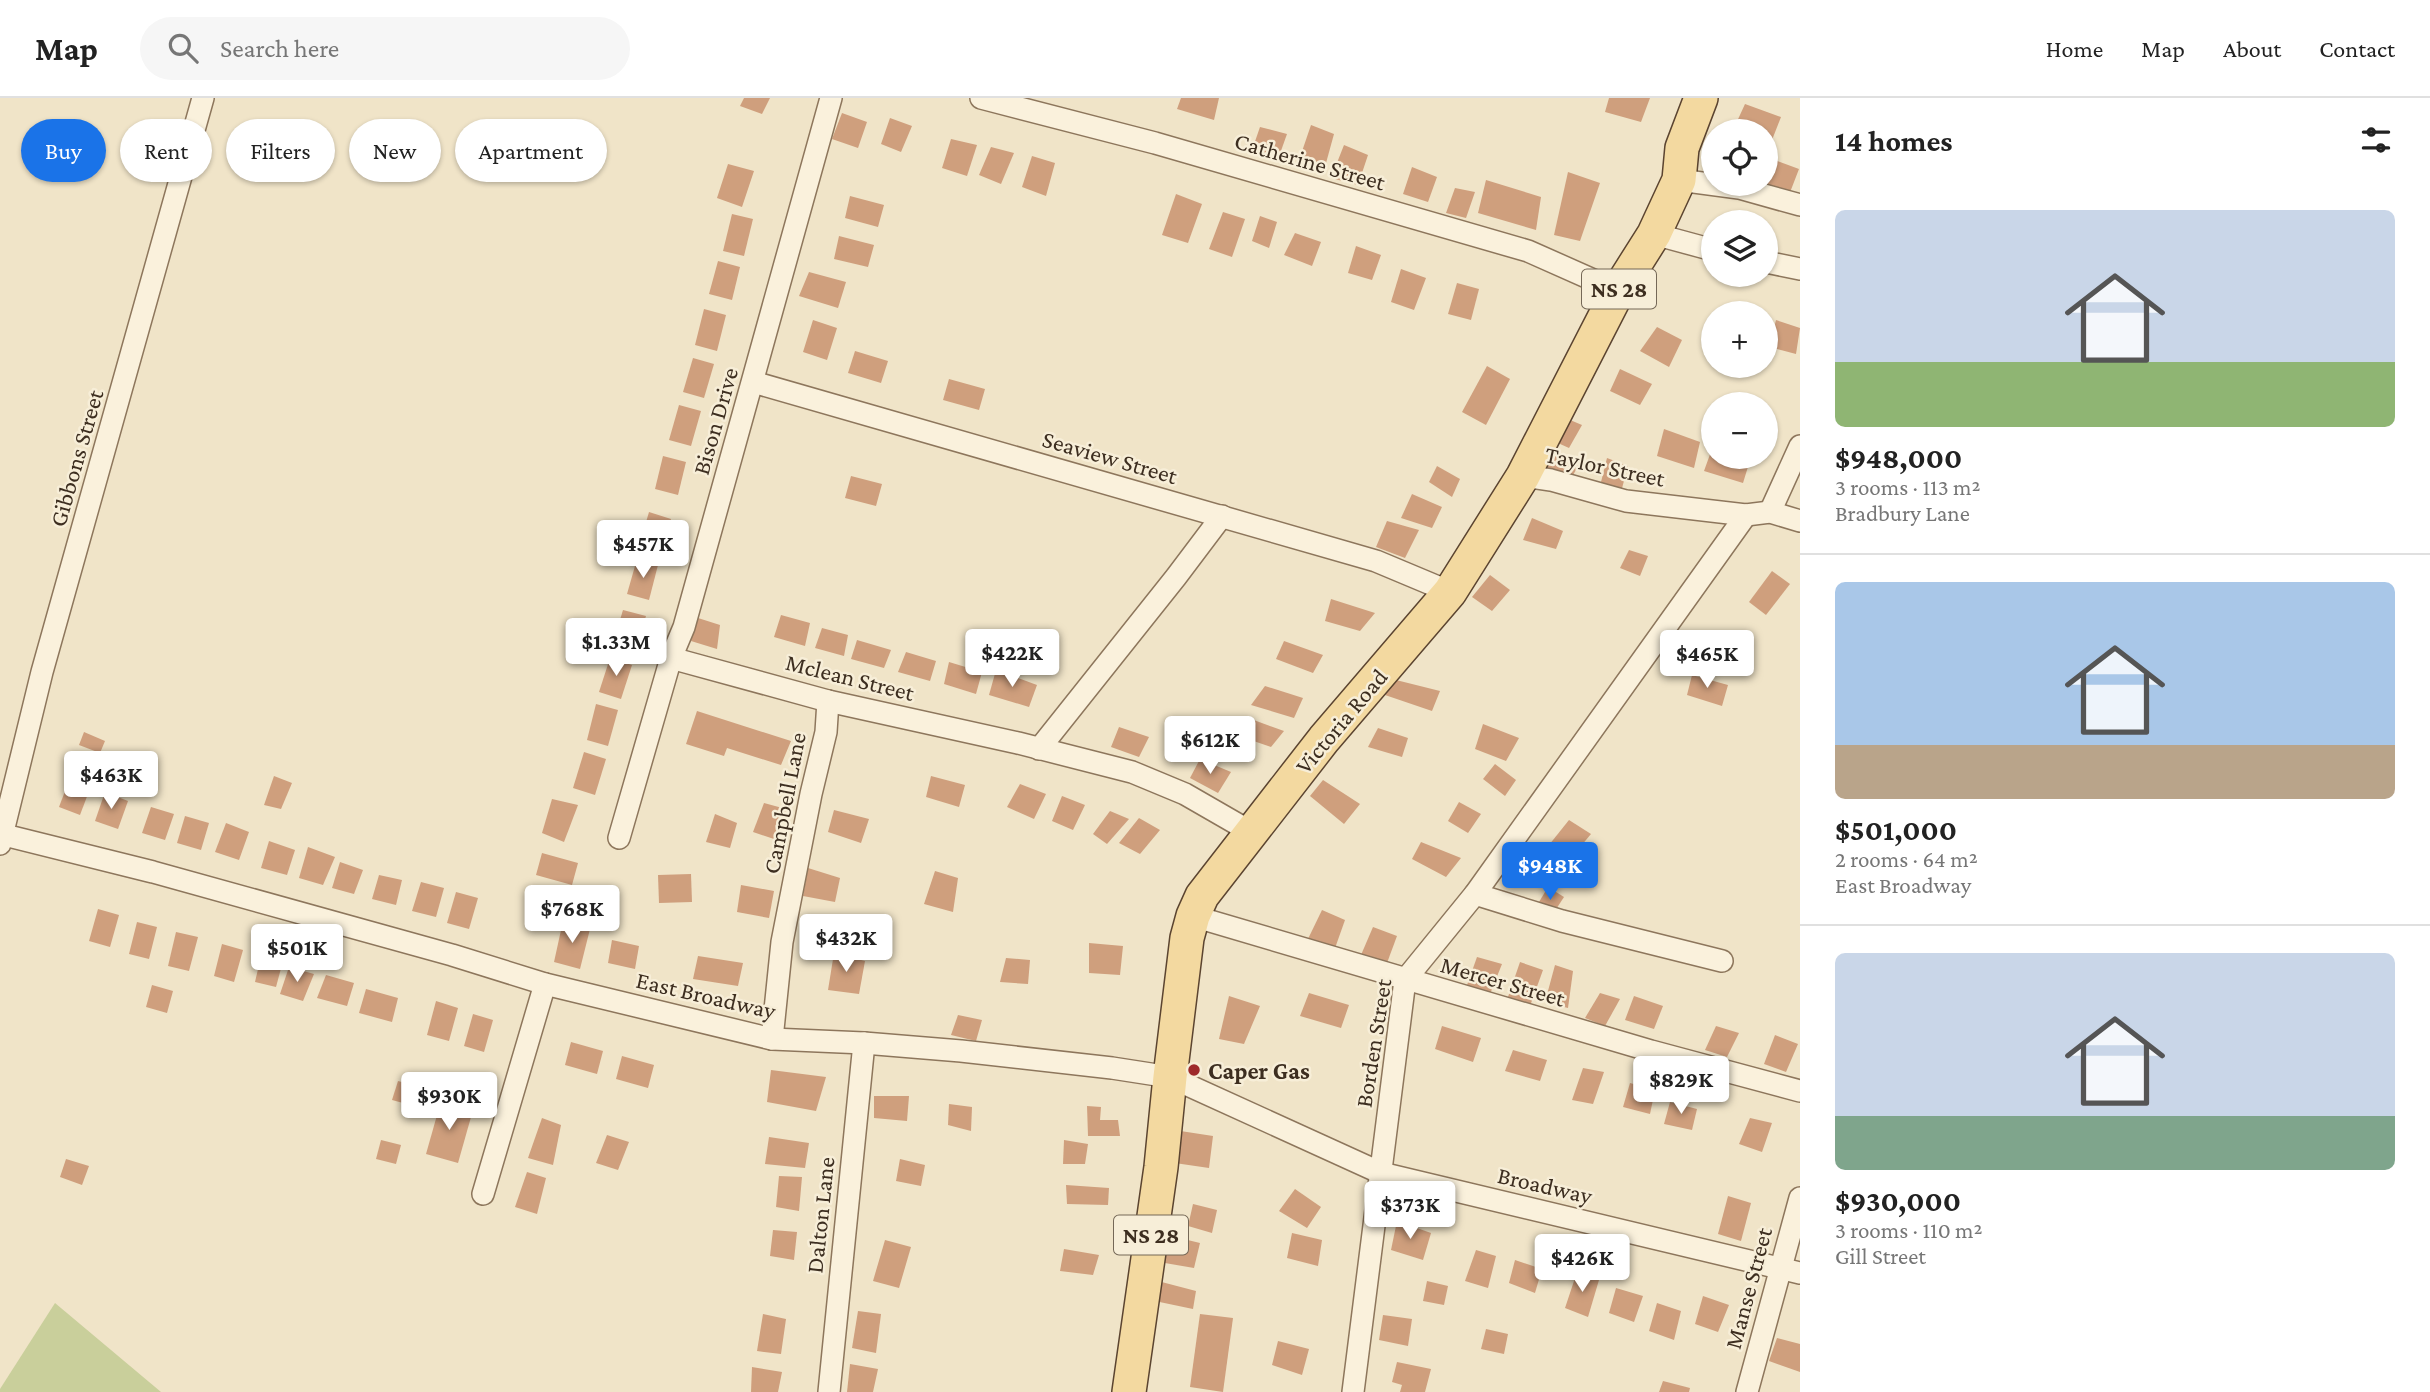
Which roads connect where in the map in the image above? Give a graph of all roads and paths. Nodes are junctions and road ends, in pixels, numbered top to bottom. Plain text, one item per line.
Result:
1 (203, 98) edge
2 (831, 98) edge
3 (981, 98) edge
4 (1701, 98) edge
5 (1679, 180) junction
6 (1800, 205) edge
7 (1654, 234) junction
8 (1701, 247) edge
9 (1778, 264) edge
10 (1800, 269) edge
11 (1618, 291) junction
12 (753, 382) junction
13 (1800, 446) edge
14 (1522, 476) junction
15 (1770, 512) junction
16 (1746, 515) junction
17 (1222, 516) junction
18 (1800, 521) edge
19 (1450, 592) junction
20 (671, 658) junction
21 (828, 701) junction
22 (1039, 749) junction
23 (1251, 832) junction
24 (1, 837) edge
25 (619, 838) dead end
26 (1475, 894) junction
27 (1193, 916) junction
28 (1722, 961) dead end
29 (1405, 979) junction
30 (545, 984) junction
31 (772, 1039) junction
32 (864, 1043) junction
33 (1170, 1077) junction
34 (1800, 1091) edge
35 (1381, 1173) junction
36 (483, 1194) dead end
37 (1800, 1198) edge
38 (1791, 1270) edge
39 (829, 1392) edge
40 (1129, 1392) edge
41 (1353, 1392) edge
42 (1746, 1392) edge

1 - 24 street, Gibbons Street
2 - 12 street, Bison Drive
3 - 11 street, Catherine Street
4 - 5 main road, Victoria Road / NS 28
5 - 6 street
5 - 7 main road, Victoria Road / NS 28
7 - 8 street
7 - 11 main road, Victoria Road / NS 28
9 - 10 street
11 - 14 main road, Victoria Road / NS 28
12 - 17 street, Seaview Street
12 - 20 street, Bison Drive
13 - 15 street
14 - 16 street, Taylor Street
14 - 19 main road, Victoria Road / NS 28
15 - 16 street, Taylor Street
15 - 18 street, Taylor Street
16 - 26 street, Borden Street
17 - 19 street, Seaview Street
17 - 22 street
19 - 23 main road, Victoria Road / NS 28
20 - 21 street, Mclean Street
20 - 25 street, Bison Drive
21 - 22 street, Mclean Street
21 - 31 street, Campbell Lane
22 - 23 street, Mclean Street
23 - 27 main road, Victoria Road / NS 28
24 - 30 street, East Broadway
26 - 28 street
26 - 29 street, Borden Street
27 - 29 street, Mercer Street
27 - 33 main road, Victoria Road / NS 28
29 - 34 street, Mercer Street
29 - 35 street, Borden Street
30 - 31 street, East Broadway
30 - 36 street
31 - 32 street, East Broadway
32 - 33 street, East Broadway
32 - 39 street, Dalton Lane
33 - 35 street, Broadway
33 - 40 main road, Victoria Road / NS 28
35 - 38 street, Broadway
35 - 41 street, Borden Street
37 - 38 street, Manse Street
38 - 42 street, Manse Street

